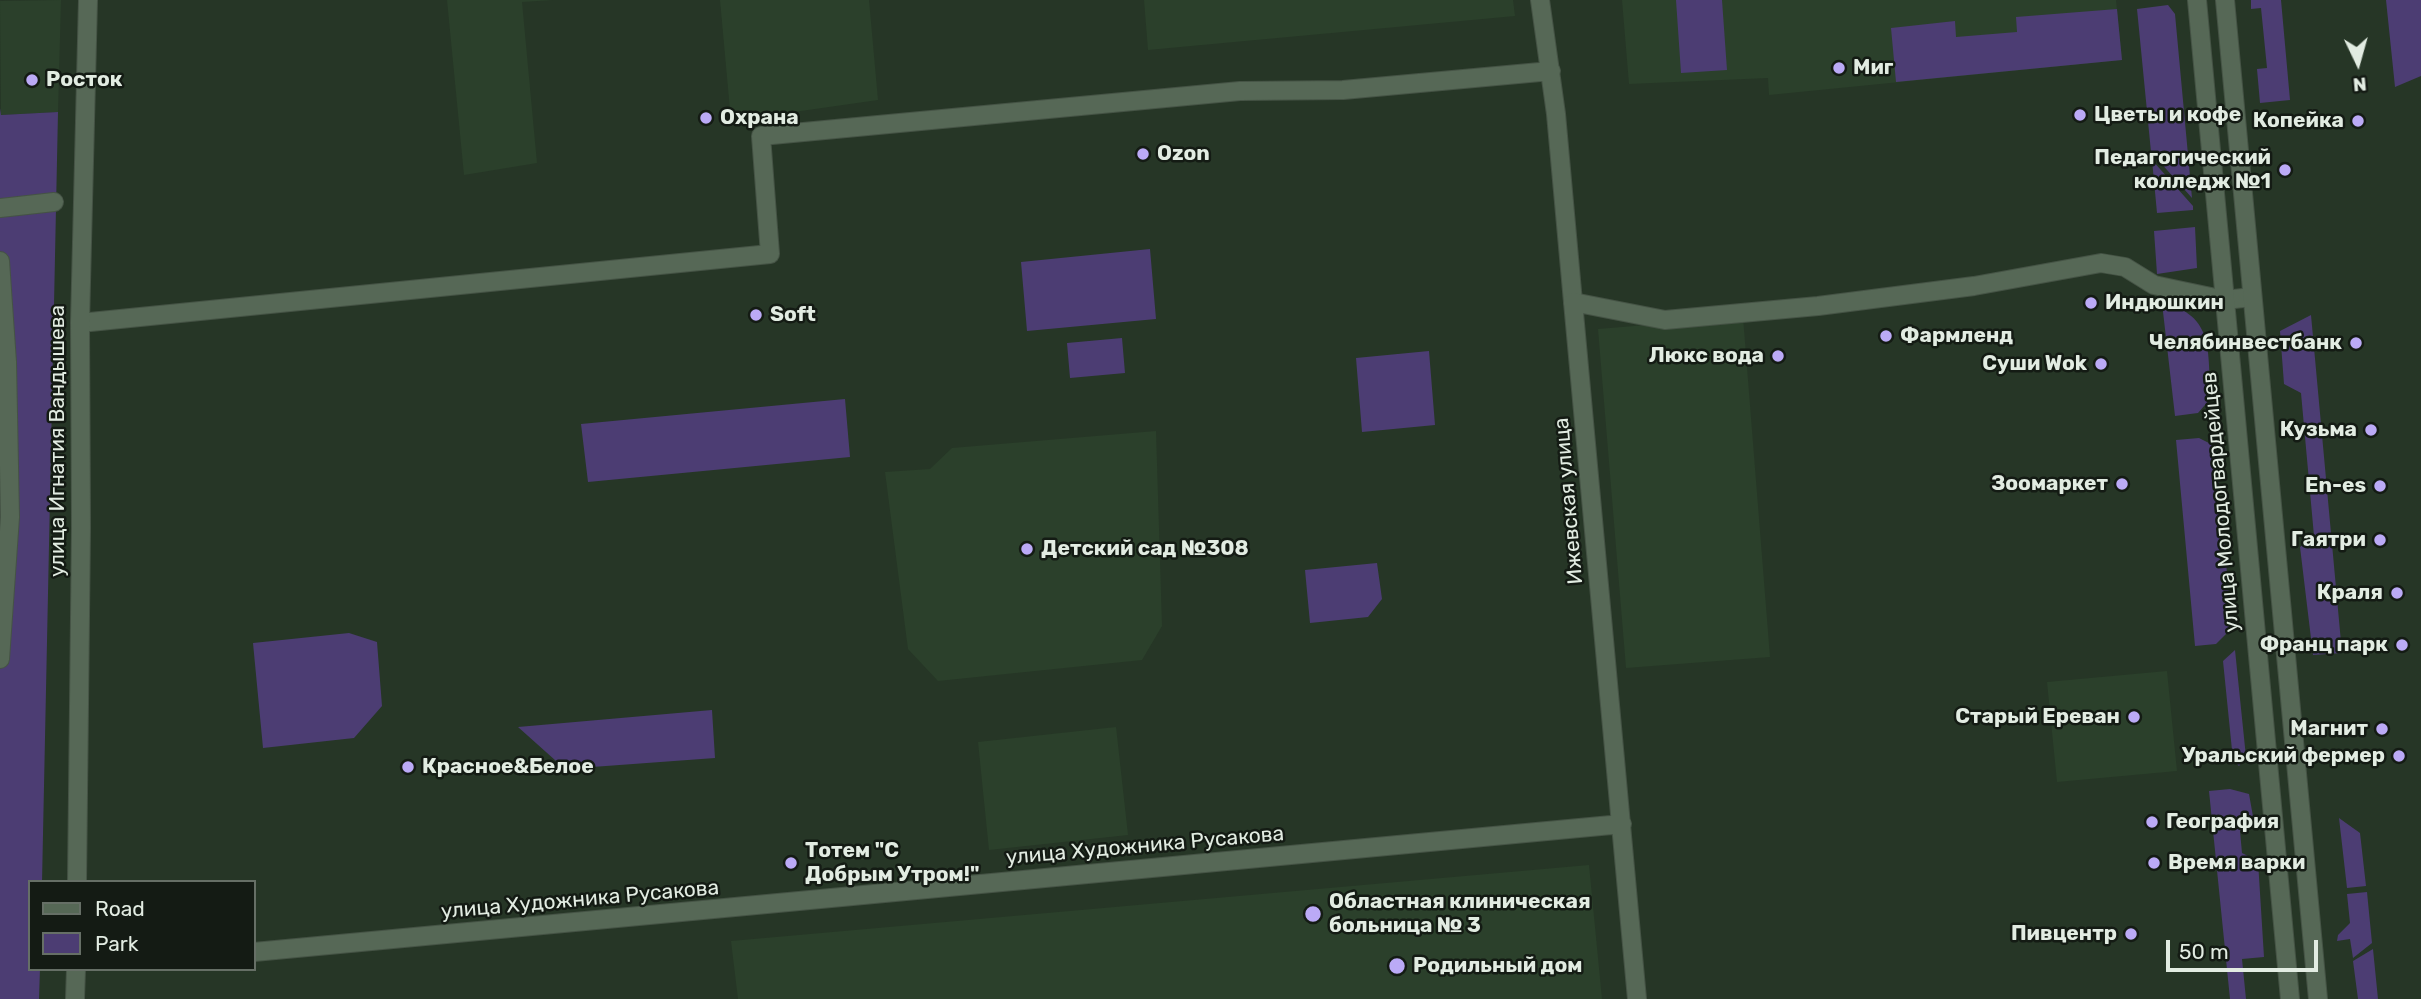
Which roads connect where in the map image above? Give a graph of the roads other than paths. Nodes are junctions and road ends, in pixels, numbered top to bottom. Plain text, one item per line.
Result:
1 (88, 0) edge
2 (1540, 0) edge
3 (2197, 0) edge
4 (2225, 0) edge
5 (1551, 71) junction
6 (54, 202) dead end
7 (0, 208) edge
8 (0, 261) edge
9 (2252, 298) junction
10 (2225, 300) junction
11 (1573, 302) junction
12 (80, 323) junction
13 (4, 363) edge
14 (5, 517) edge
15 (0, 659) edge
16 (1622, 824) junction
17 (77, 880) edge
18 (256, 952) edge
19 (76, 971) edge
20 (75, 999) edge
21 (1637, 999) edge
22 (2290, 999) edge
23 (2318, 999) edge

1 - 12 street, улица Игнатия Вандышева
2 - 5 street, Ижевская улица
3 - 10 street, улица Молодогвардейцев
4 - 9 street
5 - 11 street, Ижевская улица
5 - 12 street
6 - 7 street
8 - 13 street
9 - 10 street
9 - 23 street
10 - 11 street
10 - 22 street, улица Молодогвардейцев
11 - 16 street, Ижевская улица
12 - 17 street, улица Игнатия Вандышева
13 - 14 street
14 - 15 street
16 - 18 street, улица Художника Русакова
16 - 21 street, Ижевская улица
19 - 20 street

